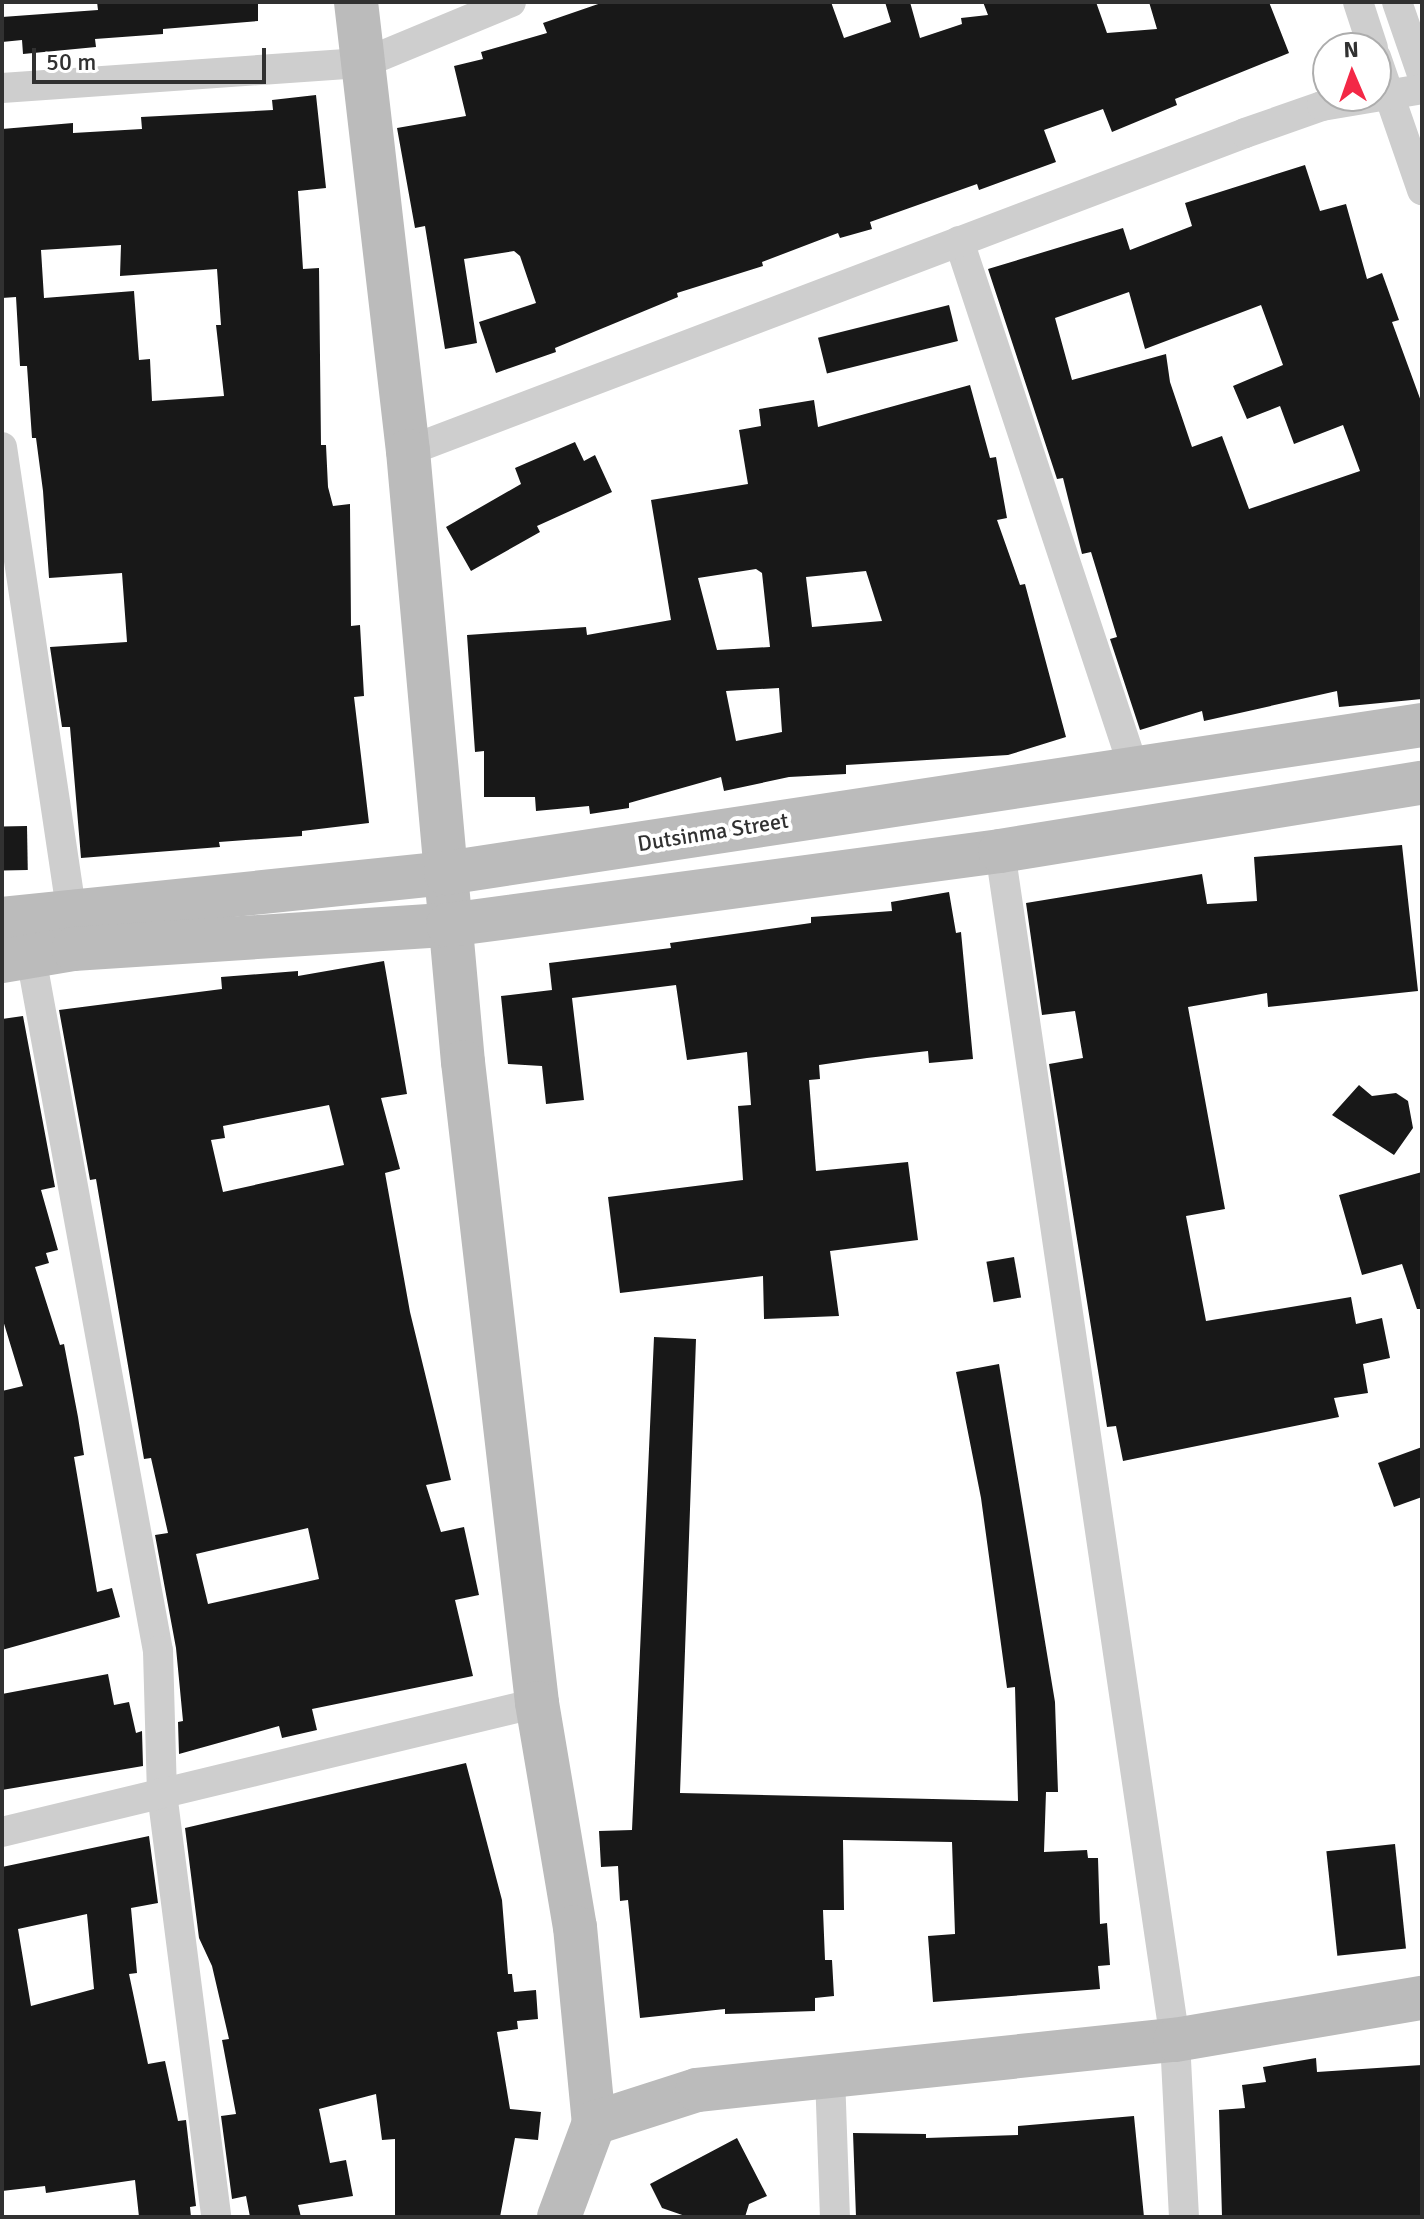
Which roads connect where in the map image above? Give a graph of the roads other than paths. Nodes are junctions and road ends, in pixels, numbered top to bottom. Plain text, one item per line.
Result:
1 (356, 2) edge
2 (511, 2) edge
3 (1358, 2) edge
4 (1397, 2) edge
5 (1368, 32) edge
6 (364, 63) junction
7 (1422, 74) edge
8 (2, 88) edge
9 (1422, 89) edge
10 (1392, 93) edge
11 (1392, 105) edge
12 (1312, 110) edge
13 (1422, 190) edge
14 (959, 241) junction
15 (2, 447) edge
16 (408, 451) junction
17 (1422, 725) edge
18 (1134, 769) junction
19 (1422, 783) edge
20 (1000, 851) junction
21 (446, 873) junction
22 (71, 910) junction
23 (2, 919) edge
24 (448, 925) junction
25 (17, 959) edge
26 (537, 1703) junction
27 (162, 1793) junction
28 (2, 1832) edge
29 (1422, 1998) edge
30 (1175, 2040) junction
31 (830, 2075) junction
32 (594, 2123) junction
33 (216, 2217) edge
34 (559, 2217) edge
35 (835, 2217) edge
36 (1184, 2217) edge

1 - 6 street
2 - 6 street
3 - 5 street
4 - 7 street
6 - 8 street
6 - 16 street
9 - 10 street
11 - 13 street
12 - 14 street
14 - 16 street
14 - 18 street
15 - 22 street
16 - 21 street
17 - 18 street, Dutsinma Street
18 - 21 street, Dutsinma Street
19 - 20 street
20 - 24 street
20 - 30 street
21 - 22 street, Dutsinma Street
21 - 24 street
22 - 23 street, Dutsinma Street
24 - 25 street
24 - 26 street
25 - 27 street
26 - 27 street
26 - 32 street
27 - 28 street
27 - 33 street
29 - 30 street
30 - 31 street
30 - 36 street
31 - 32 street
31 - 35 street
32 - 34 street

